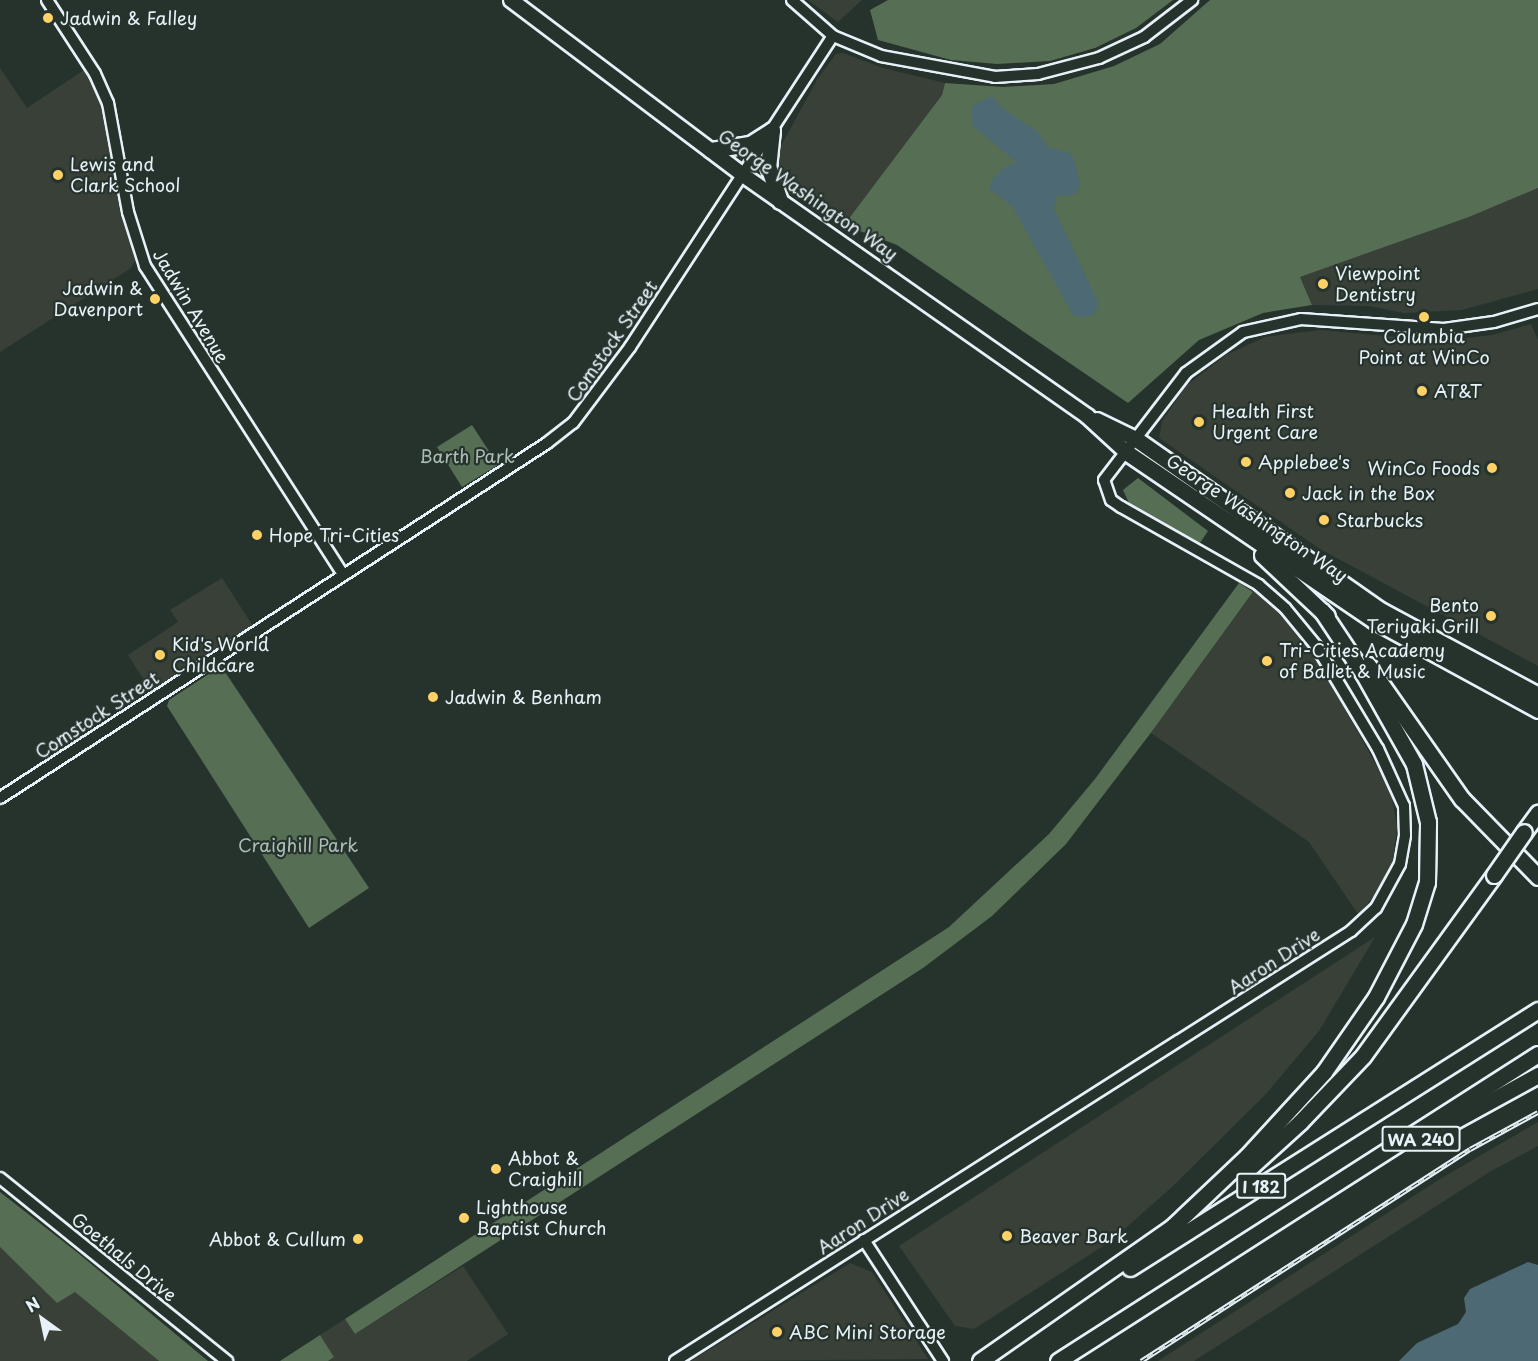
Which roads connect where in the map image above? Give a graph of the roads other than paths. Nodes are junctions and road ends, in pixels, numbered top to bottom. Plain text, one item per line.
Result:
1 (47, 0) edge
2 (511, 0) edge
3 (792, 0) edge
4 (1192, 0) edge
5 (833, 36) junction
6 (772, 130) junction
7 (711, 150) junction
8 (743, 175) junction
9 (780, 201) junction
10 (1538, 309) edge
11 (1131, 445) junction
12 (1218, 516) junction
13 (344, 575) junction
14 (1322, 611) junction
15 (1470, 661) junction
16 (1538, 687) edge
17 (1538, 696) edge
18 (1538, 710) edge
19 (0, 798) edge
20 (1538, 813) edge
21 (1538, 877) edge
22 (1538, 1010) edge
23 (1538, 1054) edge
24 (1538, 1075) edge
25 (0, 1178) edge
26 (1304, 1204) junction
27 (1172, 1227) junction
28 (864, 1240) junction
29 (227, 1361) edge
30 (675, 1361) edge
31 (943, 1361) edge
32 (982, 1361) edge
33 (1058, 1361) edge

1 - 13 street, Jadwin Avenue
2 - 7 main road, George Washington Way
3 - 5 street
4 - 5 street
5 - 6 street, Comstock Street
6 - 7 highway
6 - 8 street, Comstock Street
6 - 9 highway
7 - 8 main road, George Washington Way
8 - 9 main road, George Washington Way
8 - 13 street, Comstock Street
9 - 11 main road, George Washington Way
10 - 11 street
11 - 12 highway, George Washington Way
11 - 15 highway, George Washington Way
11 - 28 street, Aaron Drive
12 - 14 highway
12 - 18 highway, George Washington Way
13 - 19 street, Comstock Street
14 - 21 highway
14 - 27 highway
15 - 16 highway
15 - 17 highway, George Washington Way
20 - 27 highway, bridge
22 - 32 highway, I 182
23 - 26 highway, I 182
24 - 26 highway, WA 240
25 - 29 street, Goethals Drive
26 - 33 highway, I 182
27 - 32 highway
28 - 30 street, Aaron Drive
28 - 31 street

